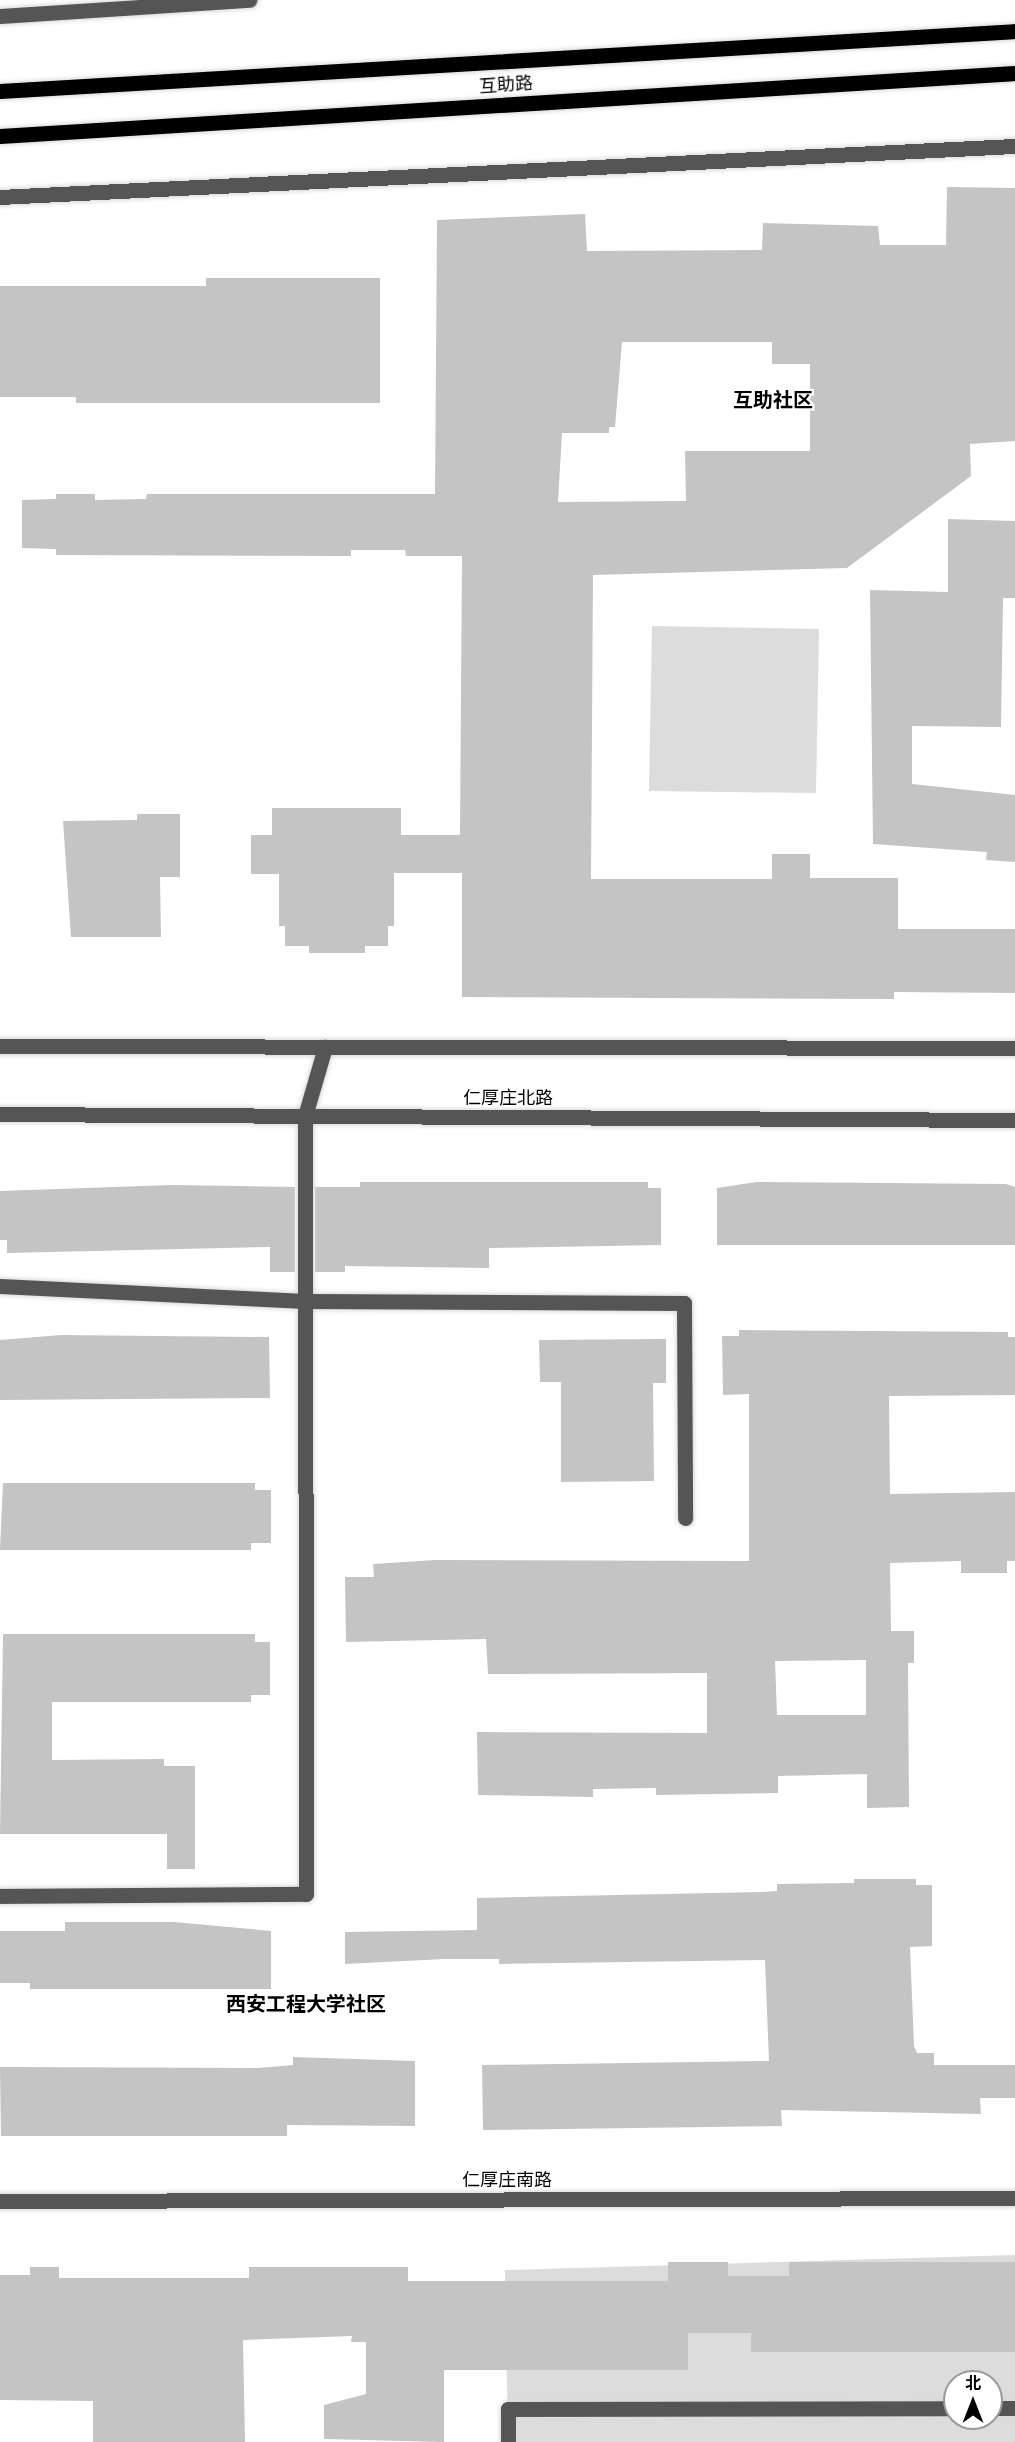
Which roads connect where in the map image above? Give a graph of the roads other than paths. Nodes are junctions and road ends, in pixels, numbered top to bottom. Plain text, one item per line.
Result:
1 (249, 0) edge
2 (0, 16) edge
3 (1015, 31) edge
4 (1015, 73) edge
5 (0, 91) edge
6 (0, 136) edge
7 (1015, 146) edge
8 (0, 197) edge
9 (0, 1046) edge
10 (324, 1047) junction
11 (1015, 1048) edge
12 (0, 1113) edge
13 (305, 1116) junction
14 (1015, 1120) edge
15 (0, 1286) edge
16 (305, 1301) junction
17 (685, 1518) dead end
18 (0, 1896) edge
19 (1015, 2198) edge
20 (0, 2201) edge
21 (943, 2408) edge
22 (508, 2442) edge

1 - 2 street
3 - 5 main road, 互助路
4 - 6 main road, 互助路
7 - 8 street
9 - 10 street
10 - 11 street
10 - 13 street
12 - 13 street, 仁厚庄北路
13 - 14 street, 仁厚庄北路
13 - 16 street
15 - 16 street
16 - 17 street
16 - 18 street
19 - 20 street, 仁厚庄南路
21 - 22 street

